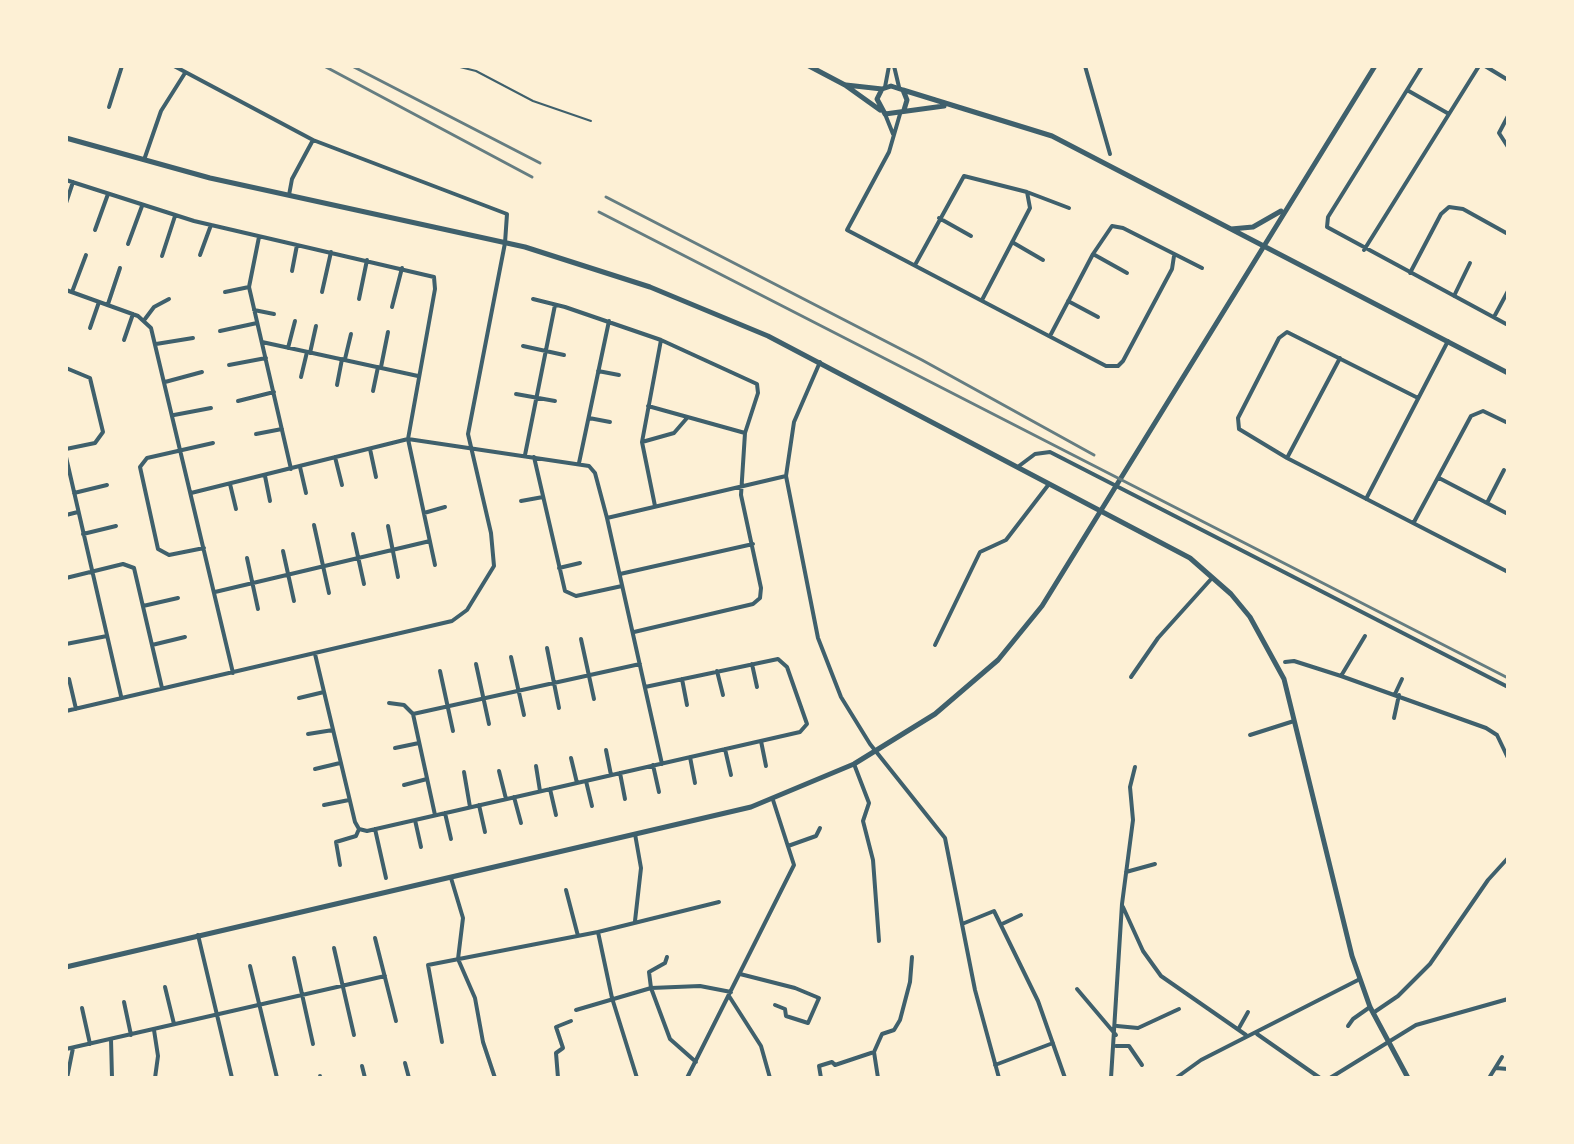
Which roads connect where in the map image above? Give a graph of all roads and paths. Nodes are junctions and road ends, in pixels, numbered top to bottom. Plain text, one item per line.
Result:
1 (122, 66) edge
2 (174, 66) edge
3 (456, 66) edge
4 (473, 66) edge
5 (809, 66) edge
6 (891, 66) edge
7 (1085, 66) edge
8 (1375, 66) edge
9 (1422, 66) edge
10 (1479, 66) edge
11 (1485, 66) edge
12 (476, 71) junction
13 (186, 72) junction
14 (1508, 80) edge
15 (845, 85) junction
16 (883, 88) junction
17 (901, 88) junction
18 (1407, 90) junction
19 (950, 105) junction
20 (109, 107) dead end
21 (883, 112) junction
22 (902, 112) junction
23 (1449, 114) junction
24 (1508, 116) edge
25 (591, 121) dead end
26 (893, 134) junction
27 (66, 138) edge
28 (313, 140) junction
29 (1508, 147) edge
30 (1110, 154) dead end
31 (144, 160) junction
32 (66, 180) edge
33 (73, 182) junction
34 (1027, 192) junction
35 (108, 194) junction
36 (289, 195) junction
37 (66, 203) edge
38 (142, 206) junction
39 (1069, 208) dead end
40 (1285, 209) junction
41 (175, 216) junction
42 (939, 218) junction
43 (211, 225) junction
44 (1230, 229) junction
45 (95, 230) dead end
46 (1508, 234) edge
47 (971, 236) dead end
48 (259, 237) junction
49 (1012, 242) junction
50 (505, 243) junction
51 (128, 244) dead end
52 (297, 245) junction
53 (1262, 245) junction
54 (1364, 250) junction
55 (331, 252) junction
56 (1093, 254) junction
57 (86, 255) dead end
58 (200, 255) dead end
59 (162, 256) dead end
60 (1174, 256) junction
61 (367, 260) junction
62 (1043, 260) dead end
63 (1470, 263) dead end
64 (915, 265) junction
65 (120, 268) dead end
66 (402, 268) junction
67 (1202, 268) dead end
68 (292, 271) dead end
69 (1127, 273) dead end
70 (1410, 273) junction
71 (249, 287) junction
72 (69, 291) edge
73 (1508, 291) edge
74 (225, 292) dead end
75 (322, 292) dead end
76 (1454, 296) junction
77 (169, 299) dead end
78 (359, 299) dead end
79 (533, 299) dead end
80 (982, 300) junction
81 (1068, 301) junction
82 (99, 302) junction
83 (108, 305) junction
84 (555, 305) junction
85 (392, 307) dead end
86 (254, 310) junction
87 (133, 314) junction
88 (274, 314) dead end
89 (1098, 317) dead end
90 (1494, 318) junction
91 (145, 319) junction
92 (295, 321) dead end
93 (609, 321) junction
94 (257, 323) junction
95 (1508, 325) edge
96 (316, 326) dead end
97 (90, 328) dead end
98 (220, 331) dead end
99 (388, 332) dead end
100 (351, 334) dead end
101 (1050, 336) junction
102 (193, 338) dead end
103 (124, 340) dead end
104 (661, 340) junction
105 (1448, 341) junction
106 (262, 342) junction
107 (156, 344) junction
108 (523, 346) dead end
109 (288, 348) junction
110 (544, 350) junction
111 (308, 352) junction
112 (564, 355) dead end
113 (266, 358) junction
114 (1340, 358) junction
115 (344, 360) junction
116 (820, 362) junction
117 (229, 365) dead end
118 (379, 367) junction
119 (66, 368) edge
120 (597, 371) junction
121 (202, 372) dead end
122 (1508, 373) edge
123 (619, 375) dead end
124 (418, 376) junction
125 (301, 377) dead end
126 (165, 382) junction
127 (337, 385) dead end
128 (373, 391) dead end
129 (274, 392) junction
130 (516, 394) dead end
131 (535, 397) junction
132 (1418, 398) junction
133 (238, 401) dead end
134 (555, 401) dead end
135 (648, 406) junction
136 (211, 408) dead end
137 (173, 416) junction
138 (688, 417) junction
139 (589, 418) junction
140 (610, 422) dead end
141 (1508, 423) edge
142 (282, 429) junction
143 (745, 433) junction
144 (256, 434) dead end
145 (408, 439) junction
146 (642, 442) junction
147 (213, 443) dead end
148 (469, 446) junction
149 (66, 449) edge
150 (370, 449) junction
151 (180, 450) junction
152 (525, 455) junction
153 (66, 457) edge
154 (335, 457) junction
155 (534, 457) junction
156 (1287, 458) junction
157 (579, 463) junction
158 (1019, 466) junction
159 (300, 467) junction
160 (291, 469) junction
161 (1504, 470) dead end
162 (265, 476) junction
163 (786, 476) junction
164 (376, 477) dead end
165 (1439, 478) junction
166 (1050, 482) junction
167 (230, 484) junction
168 (107, 485) dead end
169 (342, 485) dead end
170 (742, 487) junction
171 (74, 493) junction
172 (191, 493) junction
173 (306, 493) dead end
174 (543, 497) junction
175 (1366, 499) junction
176 (270, 501) dead end
177 (521, 501) dead end
178 (1487, 503) junction
179 (655, 506) junction
180 (445, 507) dead end
181 (236, 509) dead end
182 (78, 512) junction
183 (424, 513) junction
184 (1508, 514) edge
185 (66, 515) edge
186 (607, 518) junction
187 (1414, 522) junction
188 (314, 525) dead end
189 (116, 526) dead end
190 (388, 526) dead end
191 (83, 534) junction
192 (353, 534) dead end
193 (430, 541) junction
194 (753, 544) junction
195 (204, 548) junction
196 (393, 550) junction
197 (283, 551) dead end
198 (247, 558) dead end
199 (358, 558) junction
200 (580, 563) dead end
201 (435, 565) dead end
202 (323, 566) junction
203 (559, 568) junction
204 (93, 572) junction
205 (1508, 572) edge
206 (289, 574) junction
207 (620, 574) junction
208 (1213, 576) junction
209 (398, 577) dead end
210 (66, 578) edge
211 (253, 583) junction
212 (364, 584) dead end
213 (622, 586) junction
214 (215, 592) junction
215 (329, 593) dead end
216 (178, 598) dead end
217 (294, 601) dead end
218 (143, 606) junction
219 (258, 609) dead end
220 (634, 632) junction
221 (107, 636) junction
222 (1365, 636) dead end
223 (185, 637) dead end
224 (581, 639) dead end
225 (66, 644) edge
226 (152, 645) junction
227 (935, 645) dead end
228 (547, 648) dead end
229 (315, 654) junction
230 (511, 657) dead end
231 (1285, 662) dead end
232 (476, 664) dead end
233 (640, 664) junction
234 (752, 664) junction
235 (440, 671) dead end
236 (717, 671) junction
237 (233, 673) junction
238 (589, 674) junction
239 (1341, 676) junction
240 (1131, 677) dead end
241 (69, 679) dead end
242 (682, 679) junction
243 (1402, 679) dead end
244 (554, 682) junction
245 (645, 687) junction
246 (757, 687) dead end
247 (1508, 687) edge
248 (162, 688) junction
249 (518, 691) junction
250 (324, 692) junction
251 (1397, 694) junction
252 (723, 695) dead end
253 (122, 698) junction
254 (299, 698) dead end
255 (483, 699) junction
256 (594, 699) dead end
257 (389, 703) dead end
258 (687, 705) dead end
259 (448, 707) junction
260 (559, 708) dead end
261 (76, 709) junction
262 (66, 711) edge
263 (413, 714) junction
264 (524, 715) dead end
265 (1394, 718) dead end
266 (1297, 720) junction
267 (489, 724) dead end
268 (333, 730) junction
269 (453, 731) dead end
270 (308, 734) dead end
271 (1250, 735) dead end
272 (761, 741) junction
273 (419, 743) junction
274 (395, 748) dead end
275 (725, 749) junction
276 (606, 750) dead end
277 (875, 751) junction
278 (690, 757) junction
279 (571, 758) dead end
280 (1508, 758) edge
281 (340, 763) junction
282 (662, 764) junction
283 (854, 764) junction
284 (653, 765) junction
285 (536, 766) dead end
286 (766, 766) dead end
287 (1135, 767) dead end
288 (315, 769) dead end
289 (499, 771) dead end
290 (464, 772) dead end
291 (620, 773) junction
292 (611, 775) junction
293 (731, 775) dead end
294 (427, 779) junction
295 (586, 781) junction
296 (577, 783) junction
297 (695, 783) dead end
298 (404, 785) dead end
299 (550, 789) junction
300 (540, 791) junction
301 (659, 792) dead end
302 (514, 797) junction
303 (506, 799) junction
304 (625, 799) dead end
305 (349, 800) junction
306 (773, 800) junction
307 (324, 805) dead end
308 (479, 805) junction
309 (592, 806) dead end
310 (470, 807) junction
311 (445, 813) junction
312 (435, 815) junction
313 (556, 815) dead end
314 (415, 820) junction
315 (521, 823) dead end
316 (820, 828) dead end
317 (359, 829) junction
318 (375, 829) junction
319 (485, 832) dead end
320 (635, 834) junction
321 (451, 839) dead end
322 (788, 846) junction
323 (421, 847) dead end
324 (1508, 858) edge
325 (1155, 864) dead end
326 (340, 865) dead end
327 (1126, 872) junction
328 (386, 878) dead end
329 (451, 878) junction
330 (566, 890) dead end
331 (719, 902) dead end
332 (1122, 904) junction
333 (1021, 915) dead end
334 (635, 921) junction
335 (962, 924) junction
336 (1001, 925) junction
337 (598, 932) junction
338 (198, 935) junction
339 (578, 936) junction
340 (375, 938) dead end
341 (879, 941) dead end
342 (334, 948) dead end
343 (667, 957) dead end
344 (912, 957) dead end
345 (294, 958) dead end
346 (458, 959) junction
347 (250, 966) dead end
348 (66, 967) edge
349 (740, 974) junction
350 (385, 976) junction
351 (1360, 979) junction
352 (344, 986) junction
353 (165, 987) dead end
354 (651, 988) junction
355 (1077, 989) dead end
356 (730, 994) junction
357 (302, 995) junction
358 (612, 998) junction
359 (1508, 999) edge
360 (124, 1002) dead end
361 (260, 1005) junction
362 (775, 1005) dead end
363 (82, 1008) dead end
364 (1179, 1009) dead end
365 (576, 1010) dead end
366 (1371, 1010) junction
367 (1248, 1012) dead end
368 (218, 1014) junction
369 (396, 1021) dead end
370 (571, 1021) dead end
371 (174, 1025) junction
372 (1117, 1026) junction
373 (1348, 1026) dead end
374 (1239, 1028) junction
375 (154, 1030) junction
376 (1257, 1034) junction
377 (131, 1035) junction
378 (354, 1035) dead end
379 (1116, 1035) junction
380 (1247, 1036) junction
381 (111, 1039) junction
382 (1387, 1041) junction
383 (442, 1042) dead end
384 (1053, 1043) junction
385 (90, 1044) junction
386 (313, 1044) dead end
387 (1116, 1046) junction
388 (73, 1048) junction
389 (66, 1049) edge
390 (874, 1052) junction
391 (1502, 1057) dead end
392 (696, 1062) junction
393 (405, 1063) dead end
394 (995, 1065) junction
395 (1142, 1065) dead end
396 (362, 1066) dead end
397 (1496, 1068) junction
398 (1508, 1069) edge
399 (67, 1078) edge
400 (112, 1078) edge
401 (155, 1078) edge
402 (232, 1078) edge
403 (277, 1078) edge
404 (365, 1078) edge
405 (409, 1078) edge
406 (495, 1078) edge
407 (558, 1078) edge
408 (637, 1078) edge
409 (687, 1078) edge
410 (770, 1078) edge
411 (821, 1078) edge
412 (878, 1078) edge
413 (998, 1078) edge
414 (1065, 1078) edge
415 (1111, 1078) edge
416 (1176, 1078) edge
417 (1320, 1078) edge
418 (1330, 1078) edge
419 (1408, 1078) edge
420 (1489, 1078) edge

1 - 20 street
2 - 13 street
3 - 12 lane
4 - 12 lane
5 - 15 street
6 - 16 street
6 - 17 street
7 - 30 street
8 - 40 street
9 - 18 street
10 - 23 street
11 - 14 street
12 - 25 lane
13 - 28 street
13 - 31 street
15 - 16 street
15 - 21 street
16 - 17 street
16 - 21 street
17 - 19 street
17 - 22 street
18 - 23 street
18 - 54 street
19 - 22 street
19 - 44 street
21 - 22 street
21 - 26 street
22 - 26 street
23 - 54 street
24 - 29 street
26 - 64 street
27 - 31 street
28 - 36 street
28 - 50 street
31 - 36 street
32 - 33 street
33 - 35 street
33 - 37 street
34 - 39 street
34 - 42 street
34 - 49 street
35 - 38 street
35 - 45 street
36 - 50 street
38 - 41 street
38 - 51 street
40 - 44 street
40 - 53 street
41 - 43 street
41 - 59 street
42 - 47 street
42 - 64 street
43 - 48 street
43 - 58 street
44 - 53 street
46 - 70 street
48 - 52 street
48 - 71 street
49 - 62 street
49 - 80 street
50 - 116 street
50 - 148 street
52 - 55 street
52 - 68 street
53 - 105 street
53 - 277 street
54 - 70 street
55 - 61 street
55 - 75 street
56 - 60 street
56 - 69 street
56 - 81 street
57 - 72 street
60 - 67 street
60 - 101 street
61 - 66 street
61 - 78 street
63 - 76 street
64 - 80 street
65 - 83 street
66 - 85 street
66 - 124 street
70 - 76 street
71 - 74 street
71 - 86 street
72 - 82 street
73 - 90 street
76 - 90 street
77 - 91 street
79 - 84 street
80 - 101 street
81 - 89 street
81 - 101 street
82 - 83 street
82 - 97 street
83 - 87 street
84 - 93 street
84 - 110 street
86 - 88 street
86 - 94 street
87 - 91 street
87 - 103 street
90 - 95 street
91 - 107 street
92 - 109 street
93 - 104 street
93 - 120 street
94 - 98 street
94 - 106 street
96 - 111 street
99 - 118 street
100 - 115 street
102 - 107 street
104 - 135 street
104 - 143 street
105 - 122 street
105 - 132 street
106 - 109 street
106 - 113 street
107 - 126 street
108 - 110 street
109 - 111 street
110 - 112 street
110 - 131 street
111 - 115 street
111 - 125 street
113 - 117 street
113 - 129 street
114 - 132 street
114 - 156 street
114 - 156 street
115 - 118 street
115 - 127 street
116 - 158 street
116 - 163 street
118 - 124 street
118 - 128 street
119 - 149 street
120 - 123 street
120 - 139 street
121 - 126 street
124 - 145 street
126 - 137 street
129 - 133 street
129 - 142 street
130 - 131 street
131 - 134 street
131 - 152 street
132 - 175 street
135 - 138 street
135 - 146 street
136 - 137 street
137 - 151 street
138 - 143 street
138 - 146 street
139 - 140 street
139 - 157 street
141 - 165 street
142 - 144 street
142 - 160 street
143 - 170 street
145 - 148 street
145 - 150 street
145 - 183 street
146 - 179 street
147 - 151 street
148 - 152 street
148 - 229 street
150 - 154 street
150 - 164 street
151 - 172 street
151 - 195 street
152 - 155 street
153 - 171 street
154 - 159 street
154 - 169 street
155 - 157 street
155 - 174 street
156 - 175 street
157 - 186 street
158 - 166 street
158 - 247 street
159 - 160 street
159 - 173 street
160 - 162 street
161 - 178 street
162 - 167 street
162 - 176 street
163 - 170 street
163 - 277 street
165 - 178 street
165 - 187 street
166 - 208 street
166 - 227 street
167 - 172 street
167 - 181 street
168 - 171 street
170 - 179 street
170 - 194 street
171 - 182 street
172 - 195 street
174 - 177 street
174 - 203 street
175 - 187 street
178 - 184 street
179 - 186 street
180 - 183 street
182 - 185 street
182 - 191 street
183 - 193 street
186 - 207 street
187 - 205 street
188 - 202 street
189 - 191 street
190 - 196 street
191 - 204 street
192 - 199 street
193 - 196 street
193 - 201 street
194 - 207 street
194 - 220 street
195 - 214 street
196 - 199 street
196 - 209 street
197 - 206 street
198 - 211 street
199 - 202 street
199 - 212 street
200 - 203 street
202 - 206 street
202 - 215 street
203 - 213 street
204 - 210 street
204 - 218 street
204 - 221 street
206 - 211 street
206 - 217 street
207 - 213 street
208 - 240 street
208 - 266 street
211 - 214 street
211 - 219 street
213 - 220 street
214 - 237 street
216 - 218 street
218 - 226 street
220 - 233 street
221 - 225 street
221 - 253 street
222 - 239 street
223 - 226 street
224 - 238 street
226 - 248 street
228 - 244 street
229 - 237 street
229 - 250 street
230 - 249 street
231 - 239 street
232 - 255 street
233 - 238 street
233 - 245 street
234 - 236 street
234 - 246 street
234 - 272 street
235 - 259 street
236 - 242 street
236 - 252 street
237 - 248 street
238 - 244 street
238 - 256 street
239 - 251 street
241 - 261 street
242 - 245 street
242 - 258 street
243 - 251 street
244 - 249 street
244 - 260 street
245 - 282 street
248 - 253 street
249 - 255 street
249 - 264 street
250 - 254 street
250 - 268 street
251 - 265 street
251 - 280 street
253 - 261 street
255 - 259 street
255 - 267 street
257 - 263 street
259 - 263 street
259 - 269 street
261 - 262 street
263 - 273 street
266 - 271 street
266 - 351 street
268 - 270 street
268 - 281 street
272 - 275 street
272 - 286 street
273 - 274 street
273 - 294 street
275 - 278 street
275 - 293 street
276 - 292 street
277 - 283 street
277 - 335 street
278 - 282 street
278 - 297 street
279 - 296 street
281 - 288 street
281 - 305 street
282 - 284 street
283 - 306 street
283 - 341 street
284 - 291 street
284 - 301 street
285 - 300 street
287 - 327 street
289 - 303 street
290 - 310 street
291 - 292 street
291 - 304 street
292 - 295 street
294 - 298 street
294 - 312 street
295 - 296 street
295 - 309 street
296 - 299 street
299 - 300 street
299 - 313 street
300 - 302 street
302 - 303 street
302 - 315 street
303 - 308 street
305 - 307 street
305 - 317 street
306 - 320 street
306 - 322 street
308 - 310 street
308 - 319 street
310 - 311 street
311 - 312 street
311 - 321 street
312 - 314 street
314 - 318 street
314 - 323 street
316 - 322 street
317 - 318 street
317 - 326 street
318 - 328 street
320 - 329 street
320 - 334 street
322 - 349 street
324 - 366 street
325 - 327 street
327 - 332 street
329 - 338 street
329 - 346 street
330 - 339 street
331 - 334 street
332 - 372 street
332 - 374 street
333 - 336 street
334 - 337 street
335 - 336 street
335 - 394 street
336 - 384 street
337 - 339 street
337 - 358 street
338 - 348 street
338 - 368 street
339 - 346 street
340 - 350 street
342 - 352 street
343 - 354 street
344 - 390 street
345 - 357 street
346 - 383 street
346 - 406 street
347 - 361 street
349 - 356 street
349 - 362 street
350 - 352 street
350 - 369 street
351 - 366 street
351 - 376 street
352 - 357 street
352 - 378 street
353 - 371 street
354 - 356 street
354 - 358 street
354 - 392 street
355 - 379 street
356 - 392 street
356 - 410 street
357 - 361 street
357 - 386 street
358 - 365 street
358 - 408 street
359 - 382 street
360 - 377 street
361 - 368 street
361 - 403 street
363 - 385 street
364 - 372 street
366 - 373 street
366 - 382 street
367 - 374 street
368 - 371 street
368 - 402 street
370 - 407 street
371 - 375 street
372 - 379 street
374 - 380 street
375 - 377 street
375 - 401 street
376 - 380 street
376 - 417 street
377 - 381 street
379 - 387 street
380 - 416 street
381 - 385 street
381 - 400 street
382 - 418 street
382 - 419 street
384 - 394 street
384 - 414 street
385 - 388 street
387 - 395 street
387 - 415 street
388 - 389 street
388 - 399 street
390 - 411 street
390 - 412 street
391 - 397 street
392 - 409 street
393 - 405 street
394 - 413 street
396 - 404 street
397 - 398 street
397 - 420 street

